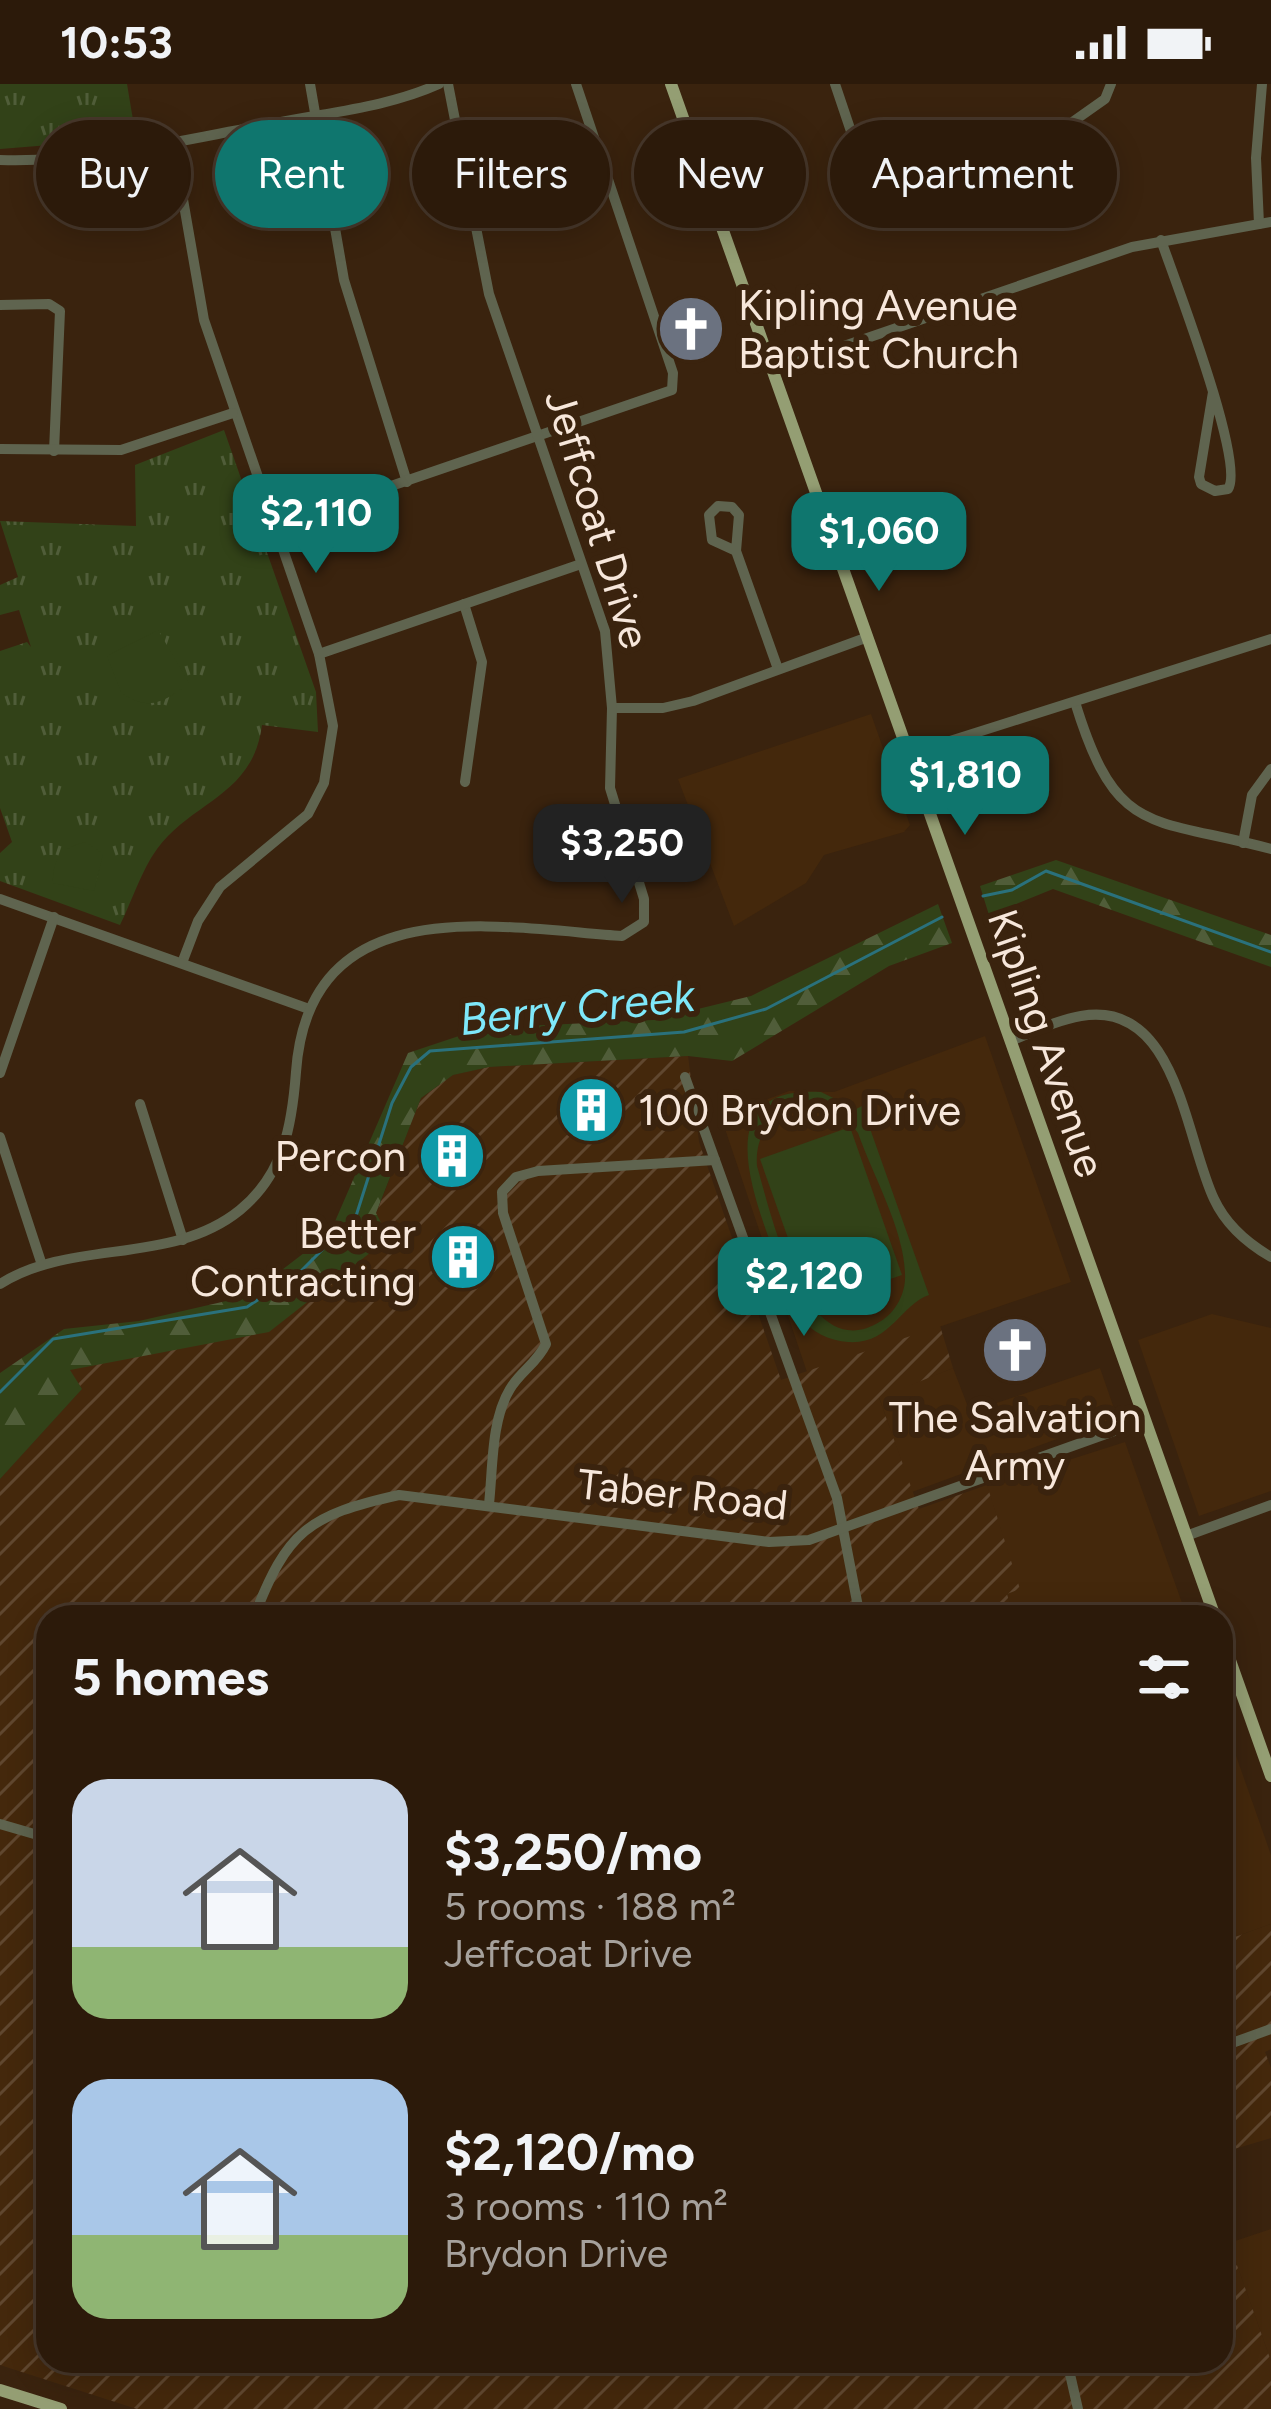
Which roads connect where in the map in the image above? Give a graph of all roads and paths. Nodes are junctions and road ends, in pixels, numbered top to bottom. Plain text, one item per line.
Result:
1 (310, 84) edge
2 (439, 84) edge
3 (448, 84) edge
4 (576, 84) edge
5 (671, 84) edge
6 (835, 84) edge
7 (1111, 84) edge
8 (1262, 84) edge
9 (314, 116) junction
10 (191, 139) edge
11 (36, 159) edge
12 (0, 160) edge
13 (1265, 223) edge
14 (188, 228) edge
15 (1161, 239) junction
16 (0, 305) edge
17 (774, 370) junction
18 (1213, 392) junction
19 (232, 413) junction
20 (542, 437) junction
21 (0, 449) edge
22 (54, 451) junction
23 (407, 482) junction
24 (274, 526) junction
25 (736, 551) dead end
26 (581, 564) junction
27 (464, 604) junction
28 (868, 638) junction
29 (1271, 639) edge
30 (319, 654) junction
31 (778, 670) junction
32 (1076, 702) junction
33 (612, 708) junction
34 (910, 754) junction
35 (1271, 769) edge
36 (465, 782) dead end
37 (1243, 843) junction
38 (1271, 849) edge
39 (689, 851) dead end
40 (634, 869) junction
41 (0, 899) edge
42 (54, 917) junction
43 (182, 963) junction
44 (309, 1010) junction
45 (7, 1024) edge
46 (1011, 1041) junction
47 (0, 1073) edge
48 (685, 1077) dead end
49 (140, 1104) dead end
50 (0, 1137) edge
51 (715, 1160) junction
52 (183, 1240) junction
53 (1271, 1258) edge
54 (41, 1262) junction
55 (0, 1284) edge
56 (1145, 1420) junction
57 (489, 1504) junction
58 (1271, 1505) edge
59 (845, 1531) junction
60 (1186, 1536) junction
61 (259, 1605) edge
62 (858, 1605) edge
63 (1211, 1605) edge
64 (1233, 1668) edge
65 (1271, 1776) edge
66 (0, 1824) edge
67 (36, 1834) edge
68 (1271, 2029) edge
69 (1233, 2043) edge
70 (1069, 2373) edge
71 (0, 2390) edge
72 (61, 2409) edge
73 (1078, 2409) edge

1 - 9 street
2 - 9 street
3 - 20 street, Jeffcoat Drive
4 - 20 street
5 - 17 main road, Kipling Avenue
6 - 7 street
8 - 13 street
9 - 10 street
9 - 23 street
11 - 12 street
13 - 15 street
14 - 19 street
15 - 17 street
15 - 18 street
16 - 22 street
17 - 28 main road, Kipling Avenue
18 - 18 street
19 - 22 street
19 - 24 street
20 - 23 street
20 - 26 street, Jeffcoat Drive
21 - 22 street
23 - 24 street
24 - 30 street
25 - 31 street
26 - 27 street
26 - 33 street, Jeffcoat Drive
27 - 30 street
27 - 36 street
28 - 31 street
28 - 34 main road, Kipling Avenue
29 - 32 street
30 - 43 street
31 - 33 street
32 - 34 street
32 - 37 street
33 - 40 street, Jeffcoat Drive
34 - 46 main road, Kipling Avenue
35 - 37 street
37 - 38 street
39 - 40 street
40 - 44 street, Jeffcoat Drive
41 - 42 street
42 - 43 street
42 - 45 street
43 - 44 street
44 - 52 street, Jeffcoat Drive
45 - 47 street
46 - 53 street
46 - 56 main road, Kipling Avenue
48 - 51 street
49 - 52 street
50 - 54 street
51 - 57 street
51 - 59 street
52 - 54 street, Jeffcoat Drive
54 - 55 street, Jeffcoat Drive
56 - 59 street, Taber Road
56 - 60 main road, Kipling Avenue
57 - 59 street, Taber Road
57 - 61 street, Taber Road
58 - 60 street
59 - 62 street
60 - 63 main road, Kipling Avenue
64 - 65 main road
66 - 67 street
68 - 69 street
70 - 73 street
71 - 72 main road

